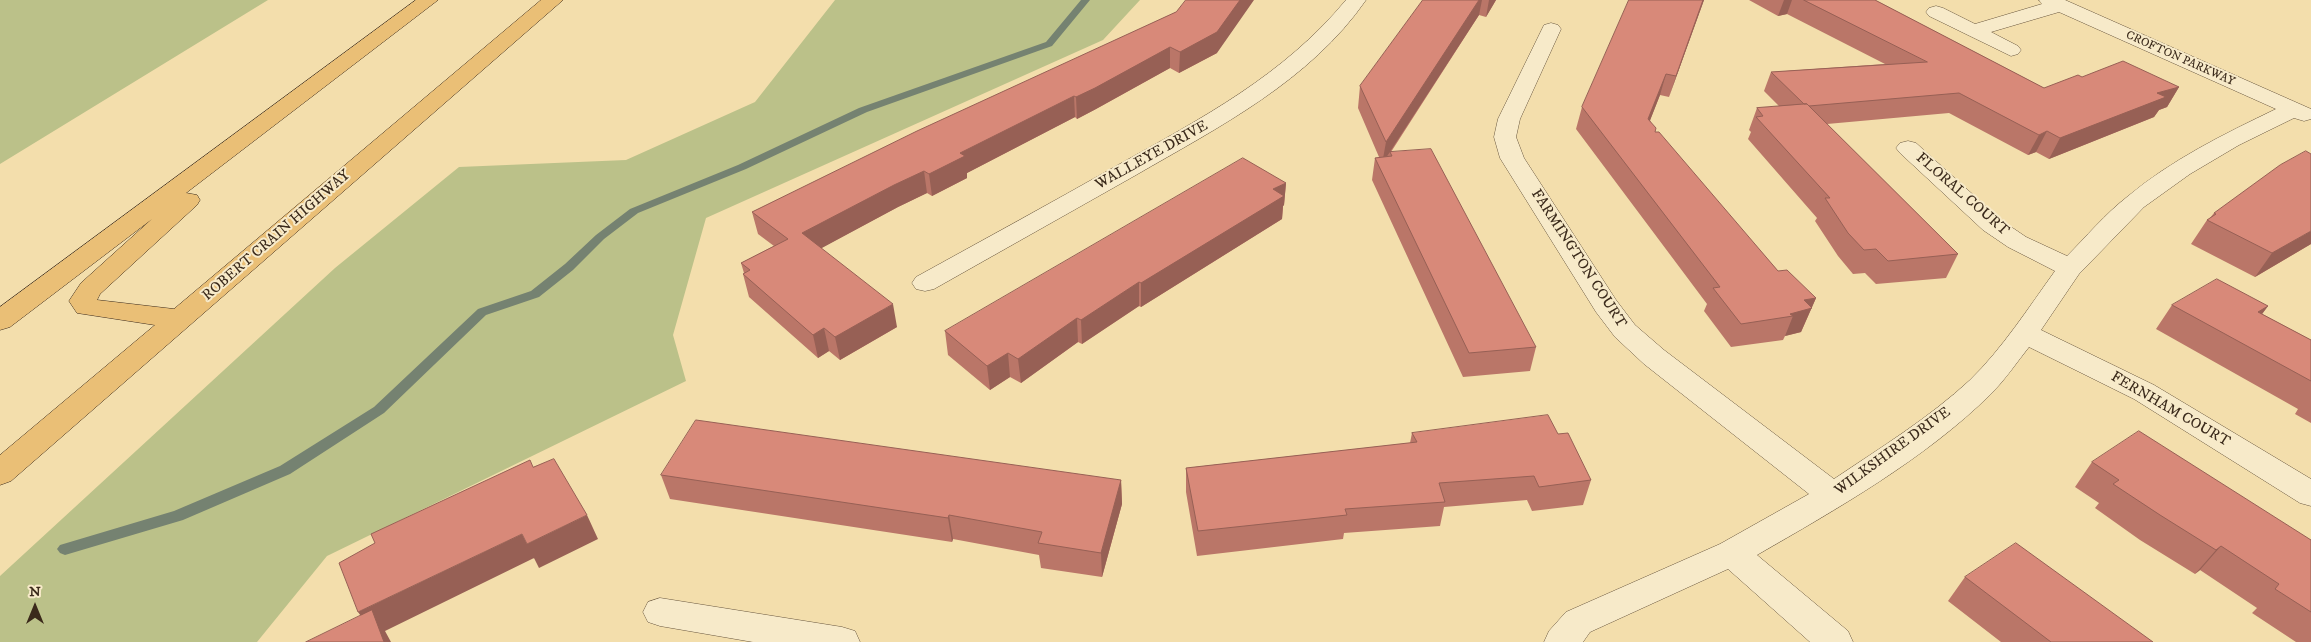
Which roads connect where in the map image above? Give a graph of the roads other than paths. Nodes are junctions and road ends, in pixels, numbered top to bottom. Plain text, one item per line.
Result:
1 (428, 0) edge
2 (553, 0) edge
3 (1356, 0) edge
4 (2054, 2) edge
5 (1936, 12) dead end
6 (1551, 29) dead end
7 (1974, 31) junction
8 (2011, 50) dead end
9 (312, 88) junction
10 (2302, 113) edge
11 (1908, 148) dead end
12 (2070, 268) junction
13 (925, 283) dead end
14 (179, 320) junction
15 (0, 322) edge
16 (2025, 333) junction
17 (0, 473) edge
18 (2311, 494) edge
19 (1833, 496) junction
20 (1732, 553) junction
21 (660, 612) dead end
22 (842, 642) edge
23 (1562, 642) edge
24 (1835, 642) edge

1 - 9 highway
2 - 14 highway, ROBERT CRAIN HIGHWAY
3 - 13 street, WALLEYE DRIVE
4 - 7 street
4 - 10 street, CROFTON PARKWAY
5 - 7 street
6 - 19 street, FARMINGTON COURT
7 - 8 street
9 - 14 highway
9 - 15 highway
10 - 12 street, WILKSHIRE DRIVE
11 - 12 street, FLORAL COURT
12 - 16 street, WILKSHIRE DRIVE
14 - 17 highway, ROBERT CRAIN HIGHWAY
16 - 18 street, FERNHAM COURT
16 - 19 street, WILKSHIRE DRIVE
19 - 20 street, WILKSHIRE DRIVE
20 - 23 street, WILKSHIRE DRIVE
20 - 24 street
21 - 22 street

